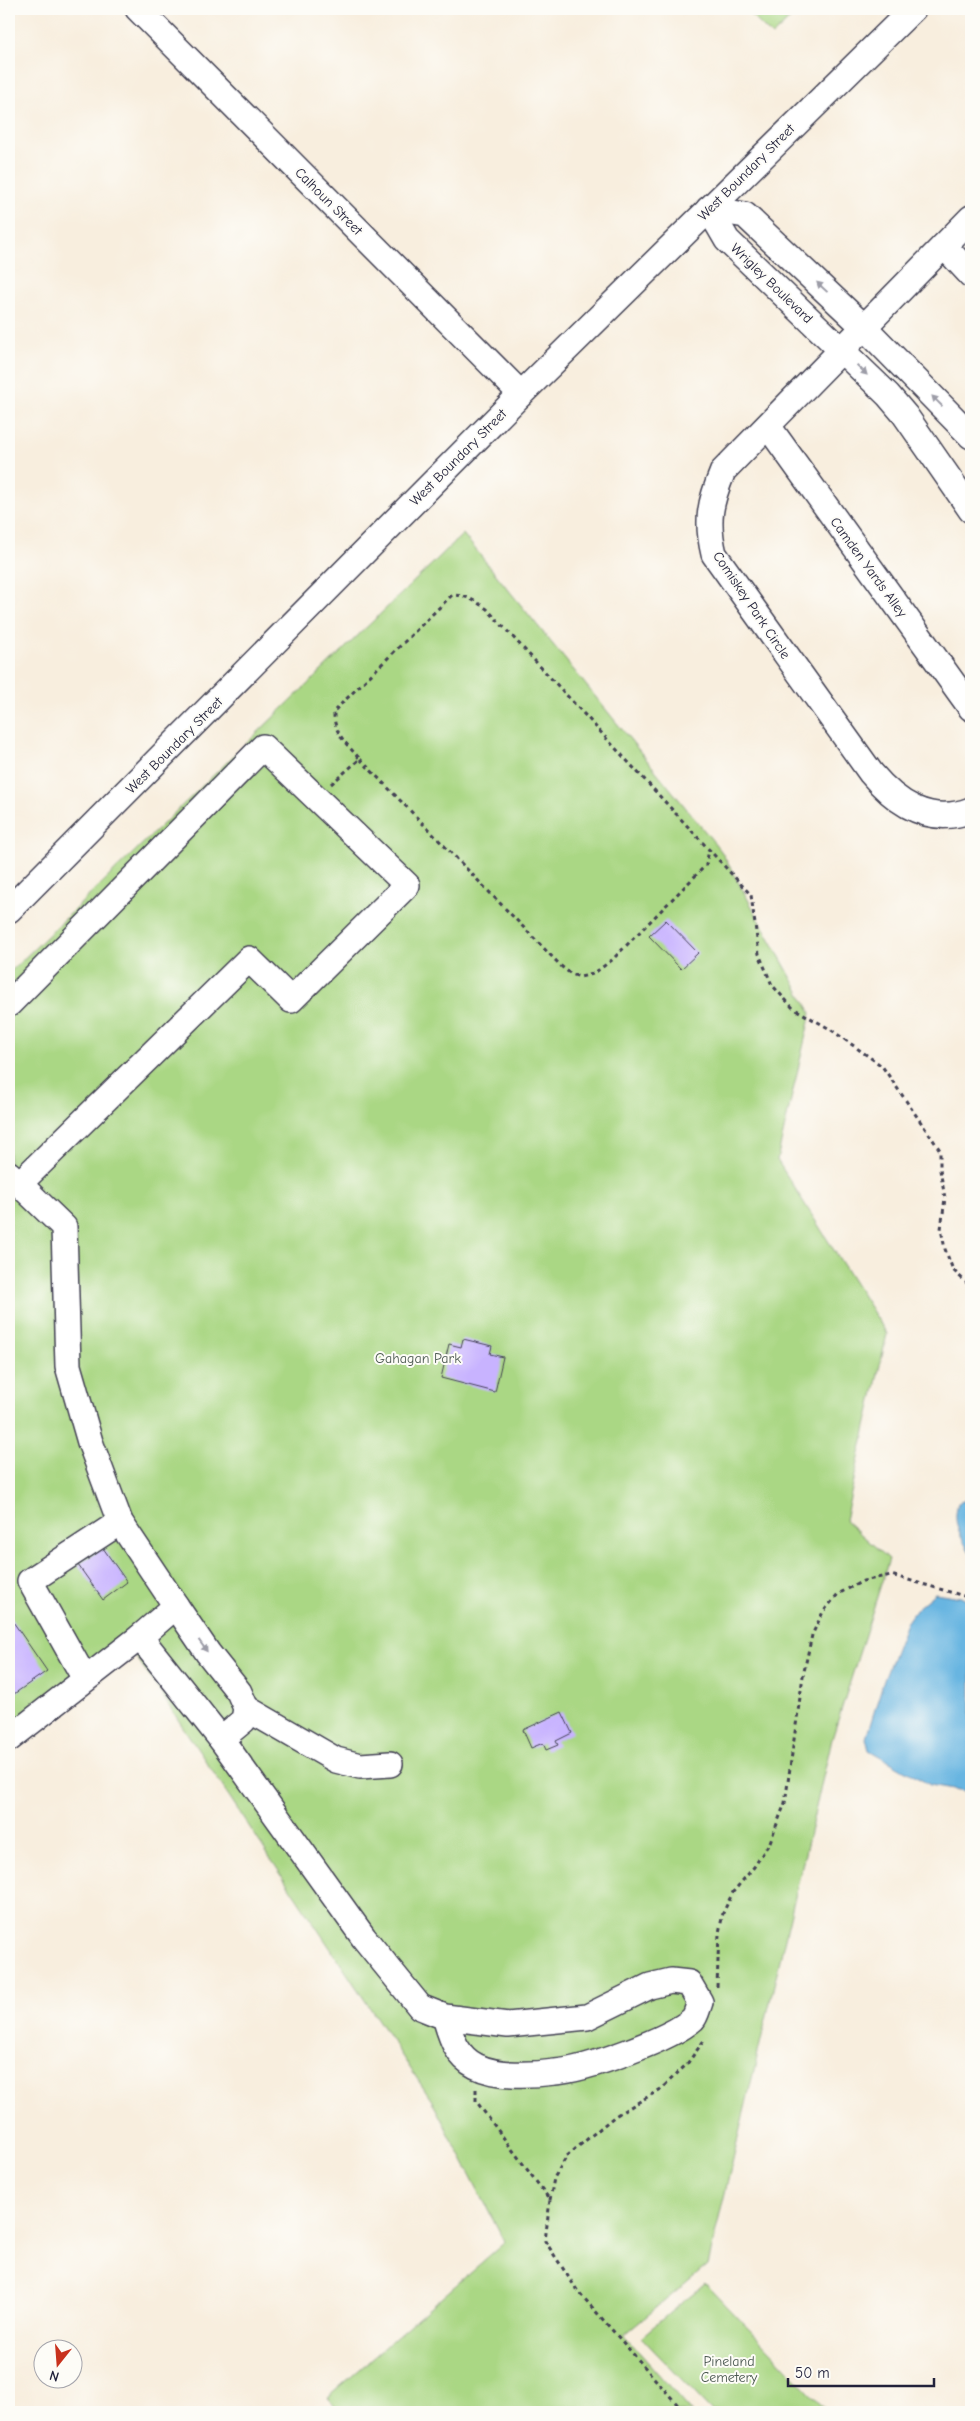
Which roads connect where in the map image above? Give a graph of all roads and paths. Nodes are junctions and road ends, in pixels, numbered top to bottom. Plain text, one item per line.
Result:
1 (138, 9) edge
2 (913, 9) edge
3 (708, 209) junction
4 (971, 218) edge
5 (944, 246) junction
6 (971, 275) edge
7 (865, 328) junction
8 (842, 351) junction
9 (521, 394) junction
10 (768, 426) junction
11 (971, 436) edge
12 (971, 510) edge
13 (971, 708) edge
14 (360, 758) junction
15 (316, 798) junction
16 (971, 810) edge
17 (709, 849) junction
18 (9, 910) edge
19 (9, 1004) edge
20 (14, 1179) edge
21 (971, 1287) edge
22 (120, 1522) junction
23 (971, 1598) edge
24 (176, 1606) junction
25 (140, 1637) junction
26 (84, 1678) junction
27 (246, 1708) junction
28 (10, 1734) edge
29 (221, 1739) junction
30 (390, 1764) dead end
31 (716, 1993) dead end
32 (445, 2017) junction
33 (709, 2034) dead end
34 (476, 2066) junction
35 (550, 2200) junction
36 (684, 2412) edge

1 - 9 street, Calhoun Street
2 - 3 street, West Boundary Street
7 -> 3 street
3 - 8 street, Wrigley Boulevard
3 - 9 street, West Boundary Street
4 - 5 street, Comiskey Park Circle
5 - 6 street
5 - 7 street, Comiskey Park Circle
7 - 8 street, Comiskey Park Circle
11 -> 7 street
8 - 10 street, Comiskey Park Circle
8 -> 12 street, Wrigley Boulevard
9 - 18 street, West Boundary Street
10 - 13 street, Camden Yards Alley
10 - 16 street, Comiskey Park Circle
14 - 15 path
14 - 17 path
14 - 17 path
15 - 19 street
15 - 20 street
17 - 21 path
20 - 22 street
22 - 24 street
22 - 26 street
23 - 31 path
24 - 25 street
24 -> 27 street
25 - 26 street
25 - 29 street
26 - 28 street
27 - 29 street
27 - 30 street
29 - 32 street
32 - 34 street
32 - 34 street
33 - 35 path
34 - 35 path
35 - 36 path

